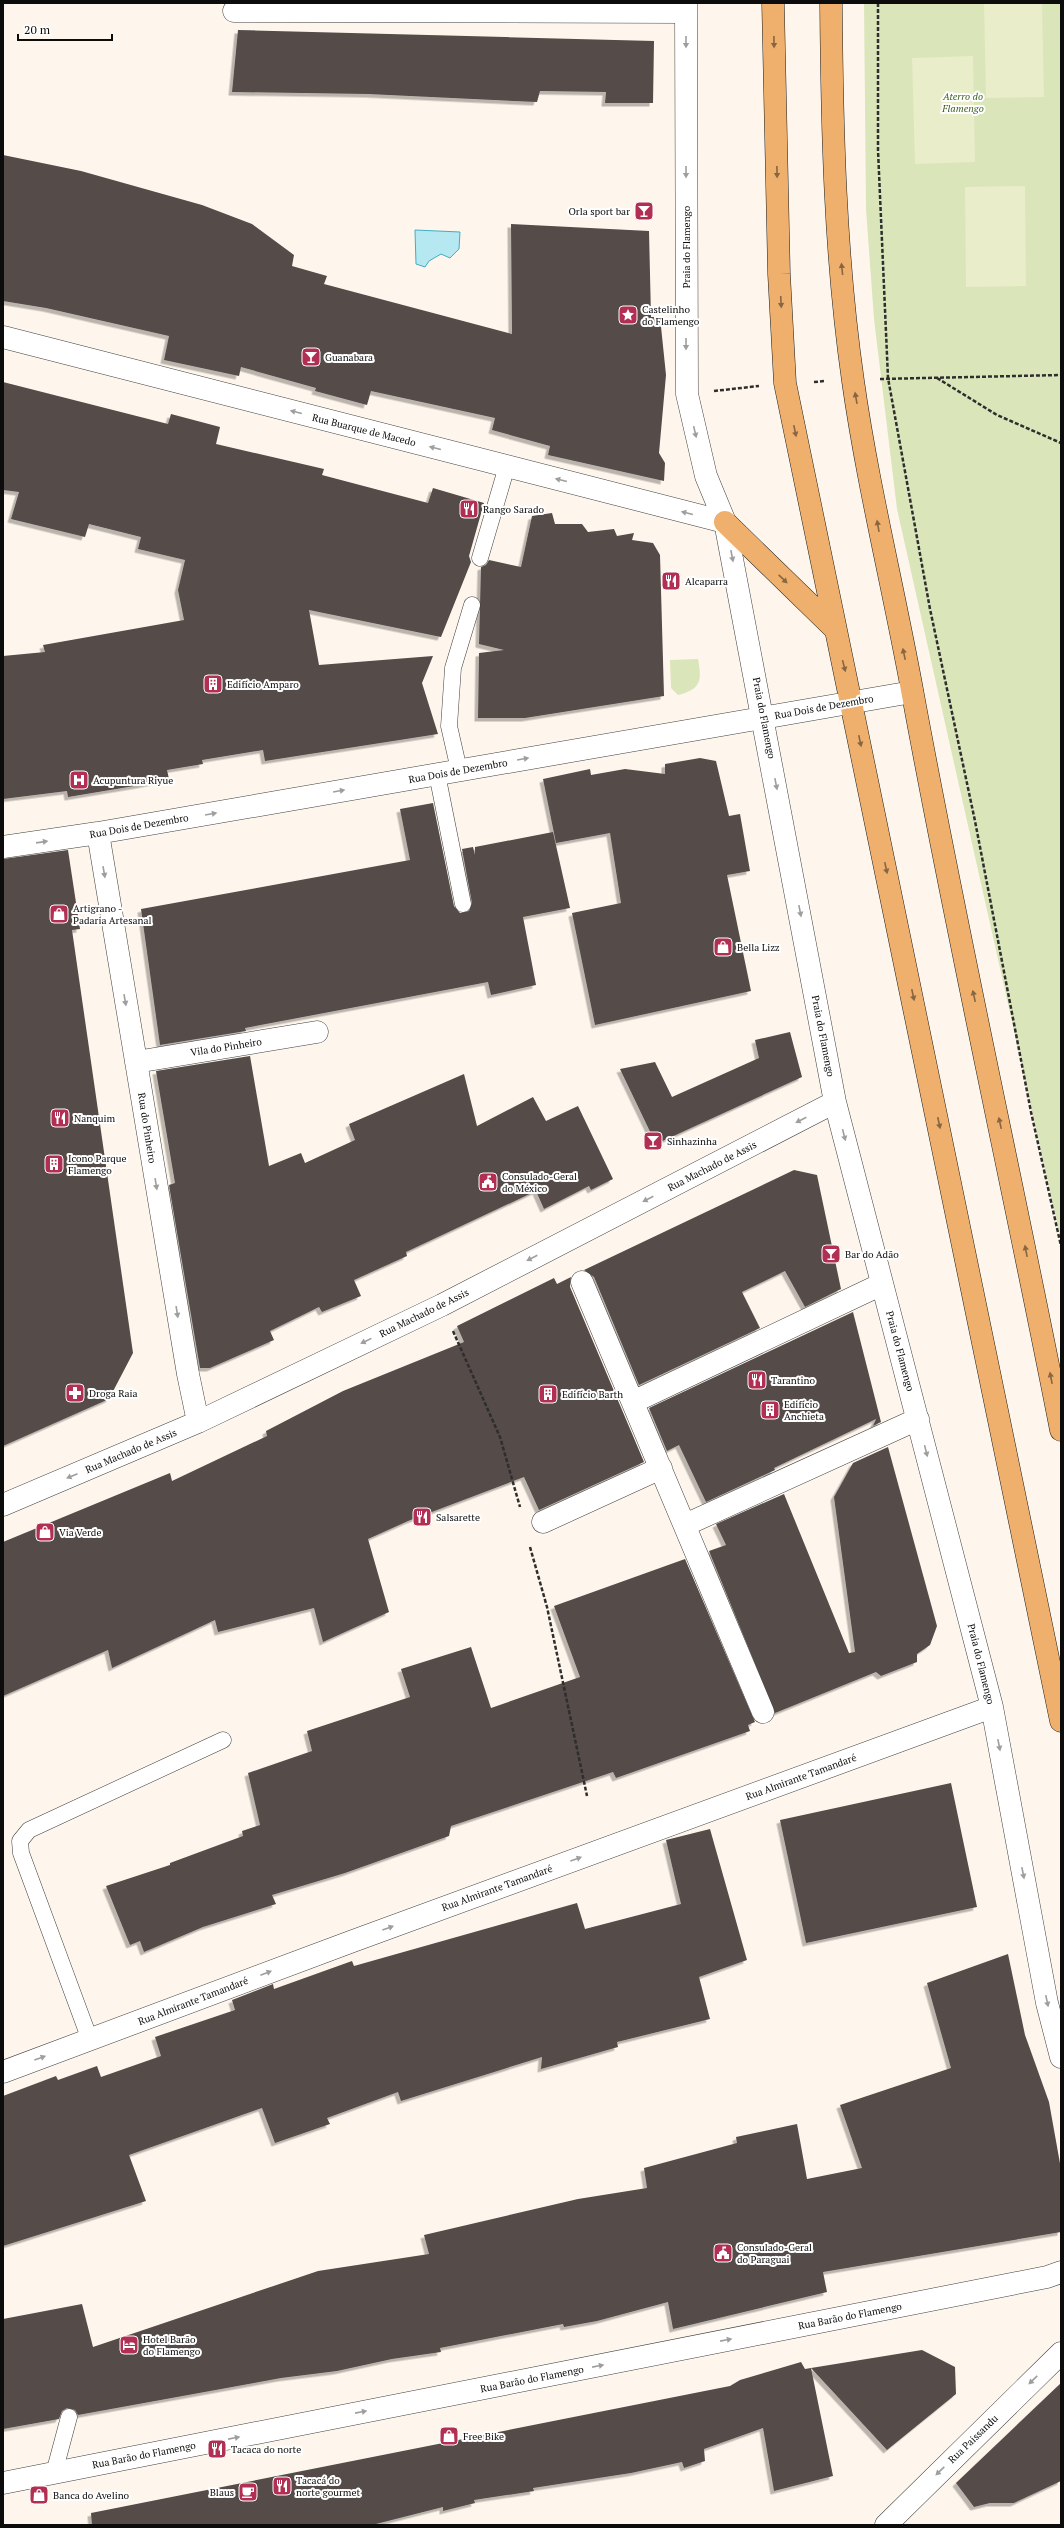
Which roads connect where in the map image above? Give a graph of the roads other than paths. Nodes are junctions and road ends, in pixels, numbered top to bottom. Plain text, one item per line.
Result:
1 (773, 3) edge
2 (832, 3) edge
3 (686, 8) edge
4 (234, 11) dead end
5 (3, 337) edge
6 (507, 466) junction
7 (725, 522) junction
8 (480, 558) dead end
9 (472, 605) dead end
10 (835, 629) junction
11 (912, 692) junction
12 (853, 702) junction
13 (764, 718) junction
14 (459, 770) junction
15 (437, 774) junction
16 (98, 833) junction
17 (3, 847) edge
18 (463, 904) dead end
19 (317, 1032) dead end
20 (136, 1062) junction
21 (836, 1102) junction
22 (582, 1282) dead end
23 (882, 1284) junction
24 (633, 1402) junction
25 (918, 1419) junction
26 (198, 1422) junction
27 (1061, 1430) edge
28 (661, 1468) junction
29 (3, 1505) edge
30 (544, 1522) dead end
31 (685, 1525) junction
32 (992, 1707) junction
33 (763, 1712) dead end
34 (1061, 1721) edge
35 (222, 1740) dead end
36 (90, 2040) junction
37 (1061, 2057) edge
38 (3, 2072) edge
39 (1061, 2272) edge
40 (1061, 2353) edge
41 (69, 2417) dead end
42 (54, 2473) junction
43 (3, 2483) edge
44 (886, 2525) edge

1 -> 10 main road
11 -> 2 main road
3 - 4 street
3 -> 7 street, Praia do Flamengo
6 -> 5 street, Rua Buarque de Macedo
7 -> 6 street, Rua Buarque de Macedo
6 - 8 lane
7 -> 10 main road
7 -> 13 street, Praia do Flamengo
9 - 14 lane
10 -> 12 main road
11 - 12 street, Rua Dois de Dezembro
27 -> 11 main road
12 - 13 street, Rua Dois de Dezembro
12 -> 34 main road
14 -> 13 street, Rua Dois de Dezembro
13 -> 21 street, Praia do Flamengo
14 - 15 street, Rua Dois de Dezembro
16 -> 15 street, Rua Dois de Dezembro
15 - 18 lane
17 -> 16 street, Rua Dois de Dezembro
16 -> 20 street, Rua do Pinheiro
19 - 20 street, Vila do Pinheiro
20 -> 26 street, Rua do Pinheiro
21 -> 23 street, Praia do Flamengo
21 -> 26 street, Rua Machado de Assis
22 - 24 street
23 - 24 street
23 - 25 street, Praia do Flamengo
24 - 28 street
25 - 31 street
25 -> 32 street, Praia do Flamengo
26 -> 29 street, Rua Machado de Assis
28 - 30 street
28 - 31 street
31 - 33 street
36 -> 32 street, Rua Almirante Tamandaré
32 -> 37 street, Praia do Flamengo
35 - 36 lane
38 -> 36 street, Rua Almirante Tamandaré
42 -> 39 street, Rua Barão do Flamengo
40 -> 44 street, Rua Paissandu
41 - 42 lane
42 - 43 street, Rua Barão do Flamengo

